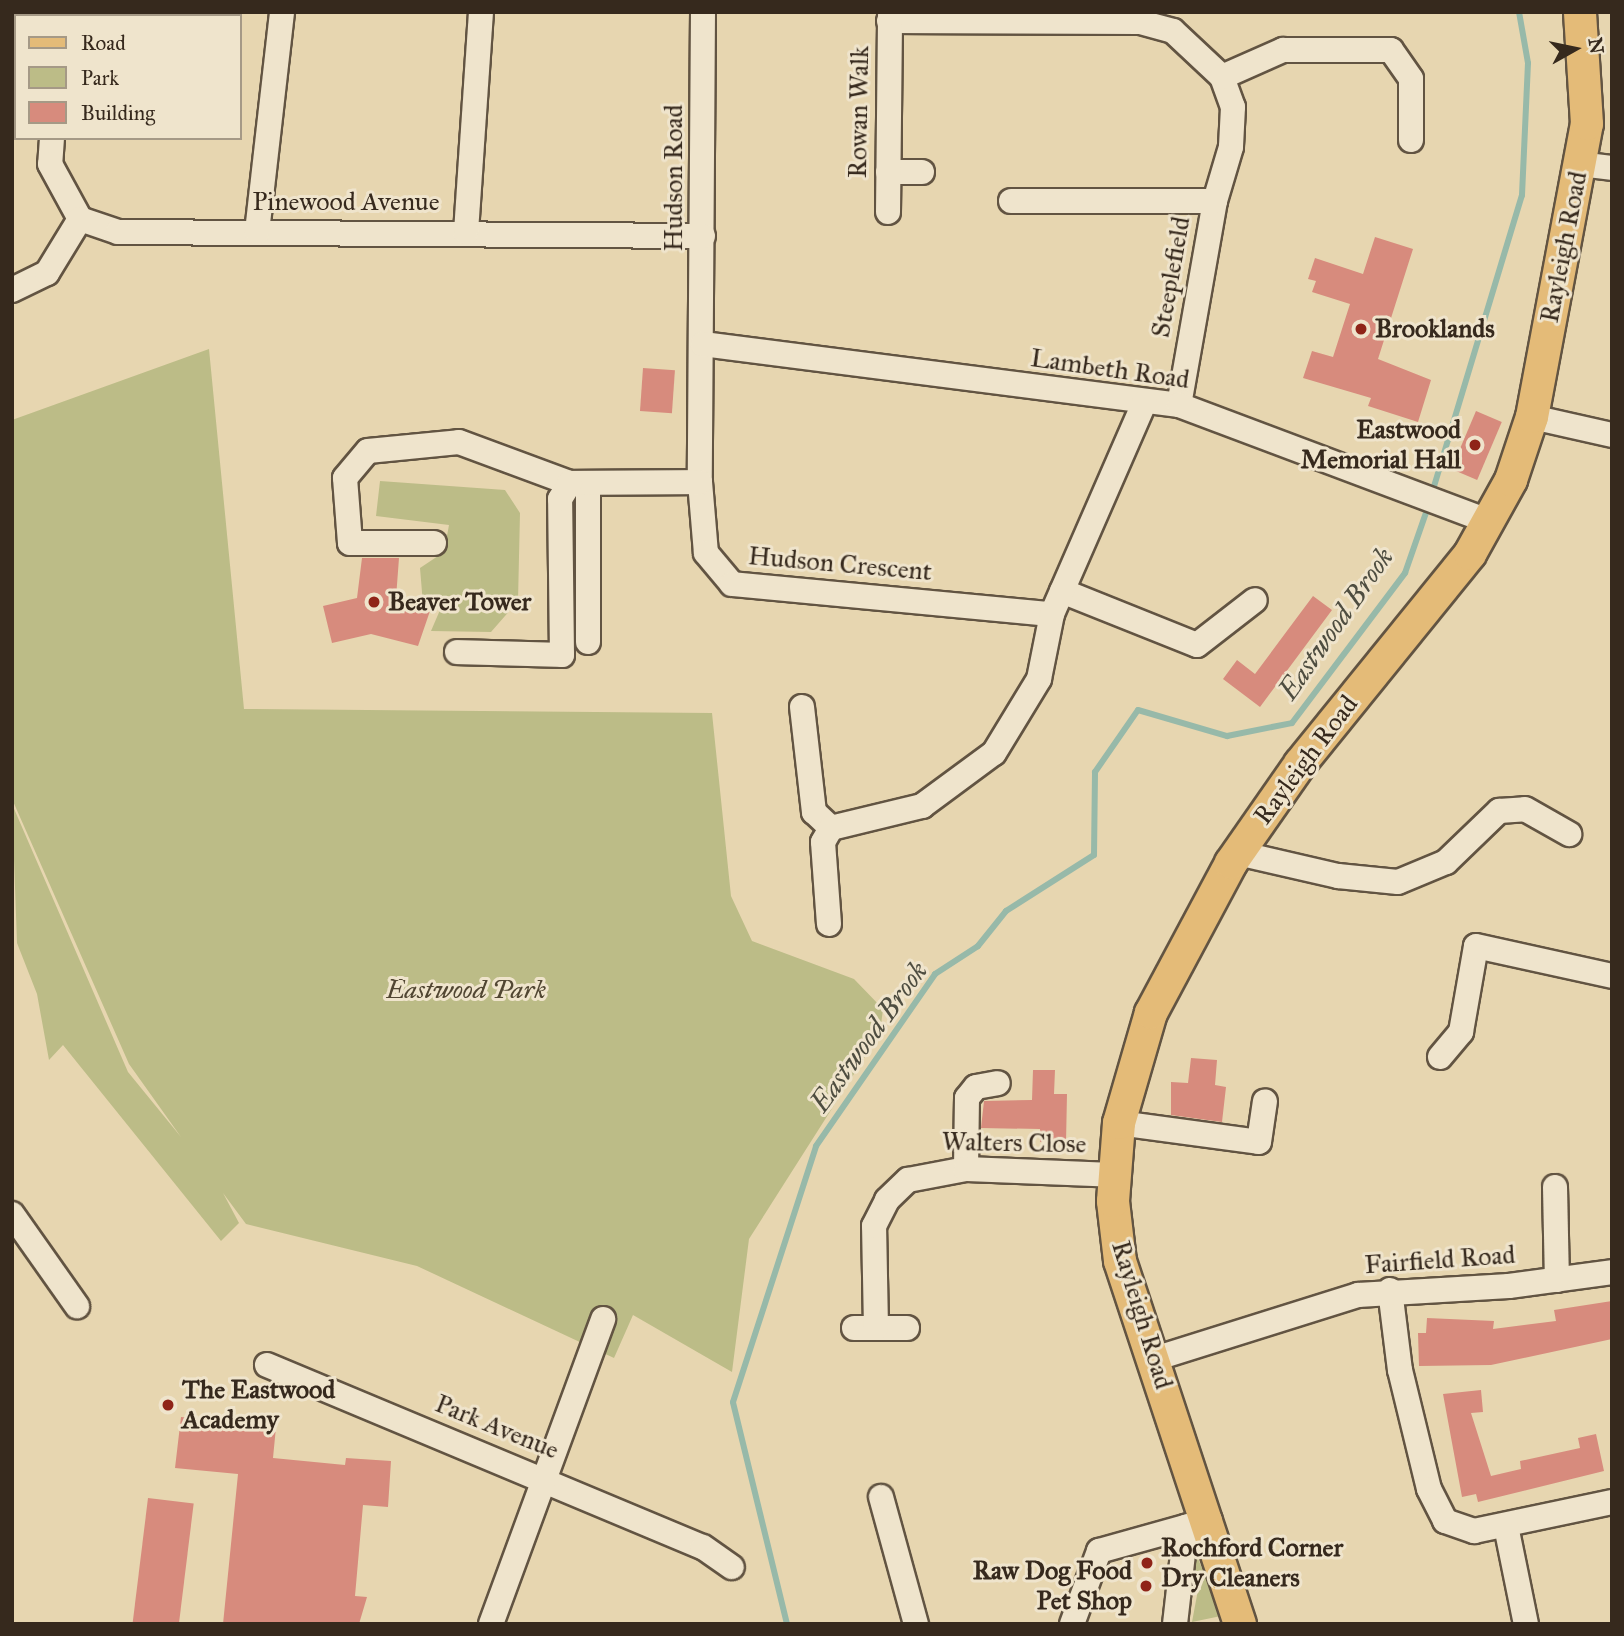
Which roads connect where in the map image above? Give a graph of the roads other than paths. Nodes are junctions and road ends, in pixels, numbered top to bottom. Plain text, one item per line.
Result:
1 (282, 12) edge
2 (481, 12) edge
3 (704, 12) edge
4 (1580, 12) edge
5 (890, 17) edge
6 (1073, 17) edge
7 (1222, 77) junction
8 (52, 140) edge
9 (1411, 140) dead end
10 (1580, 164) junction
11 (1612, 168) edge
12 (888, 172) junction
13 (922, 172) dead end
14 (1011, 201) dead end
15 (1214, 201) junction
16 (888, 212) dead end
17 (80, 219) junction
18 (257, 232) junction
19 (466, 232) junction
20 (703, 236) junction
21 (12, 290) edge
22 (704, 344) junction
23 (1145, 401) junction
24 (1179, 405) junction
25 (1532, 417) junction
26 (1612, 435) edge
27 (700, 482) junction
28 (579, 483) junction
29 (1490, 522) junction
30 (434, 543) dead end
31 (1062, 590) junction
32 (1255, 600) dead end
33 (1052, 614) junction
34 (589, 642) dead end
35 (457, 652) dead end
36 (802, 708) dead end
37 (831, 828) junction
38 (1569, 834) dead end
39 (1238, 853) junction
40 (829, 924) dead end
41 (1612, 976) edge
42 (1440, 1057) dead end
43 (998, 1083) dead end
44 (1265, 1101) dead end
45 (1119, 1123) junction
46 (966, 1169) junction
47 (1113, 1175) junction
48 (1555, 1187) dead end
49 (12, 1214) edge
50 (1612, 1272) edge
51 (1557, 1280) junction
52 (1390, 1290) junction
53 (77, 1306) dead end
54 (603, 1319) dead end
55 (907, 1328) dead end
56 (1154, 1359) junction
57 (267, 1365) dead end
58 (543, 1478) junction
59 (881, 1497) dead end
60 (1612, 1502) edge
61 (1198, 1524) junction
62 (1506, 1526) junction
63 (732, 1567) dead end
64 (491, 1624) edge
65 (916, 1624) edge
66 (1072, 1624) edge
67 (1175, 1624) edge
68 (1240, 1624) edge
69 (1260, 1624) edge
70 (1526, 1624) edge

1 - 18 street
2 - 19 street
3 - 20 street, Hudson Road
4 - 10 main road, Rayleigh Road
5 - 6 street, Steeplefield
5 - 12 street, Rowan Walk
6 - 7 street, Steeplefield
7 - 9 street
7 - 15 street, Steeplefield
8 - 17 street
10 - 11 street
10 - 25 main road, Rayleigh Road
12 - 13 street
12 - 16 street, Rowan Walk
14 - 15 street, Steeplefield
15 - 24 street, Steeplefield
17 - 18 street, Pinewood Avenue
17 - 21 street
18 - 19 street, Pinewood Avenue
19 - 20 street, Pinewood Avenue
20 - 22 street, Hudson Road
22 - 23 street, Lambeth Road
22 - 27 street, Hudson Road
23 - 24 street, Lambeth Road
23 - 31 street
24 - 29 street, Lambeth Road
25 - 26 street
25 - 29 main road, Rayleigh Road
27 - 28 street
27 - 33 street, Hudson Crescent
28 - 30 street
28 - 34 street
28 - 35 street
29 - 39 main road, Rayleigh Road
31 - 32 street
31 - 33 street
33 - 37 street
36 - 37 street
37 - 40 street
38 - 39 street
39 - 45 main road, Rayleigh Road
41 - 42 street
43 - 46 street
44 - 45 street
45 - 47 main road, Rayleigh Road
46 - 47 street, Walters Close
46 - 55 street, Walters Close
47 - 56 main road, Rayleigh Road
48 - 51 street
49 - 53 street
50 - 51 street, Fairfield Road
51 - 52 street, Fairfield Road
52 - 56 street, Fairfield Road
52 - 62 street
54 - 58 street
56 - 61 main road, Rayleigh Road
57 - 58 street, Park Avenue
58 - 63 street, Park Avenue
58 - 64 street
59 - 65 street
60 - 62 street
61 - 66 street
61 - 67 street
61 - 68 main road, Rayleigh Road
61 - 69 main road, Rayleigh Road
62 - 70 street

